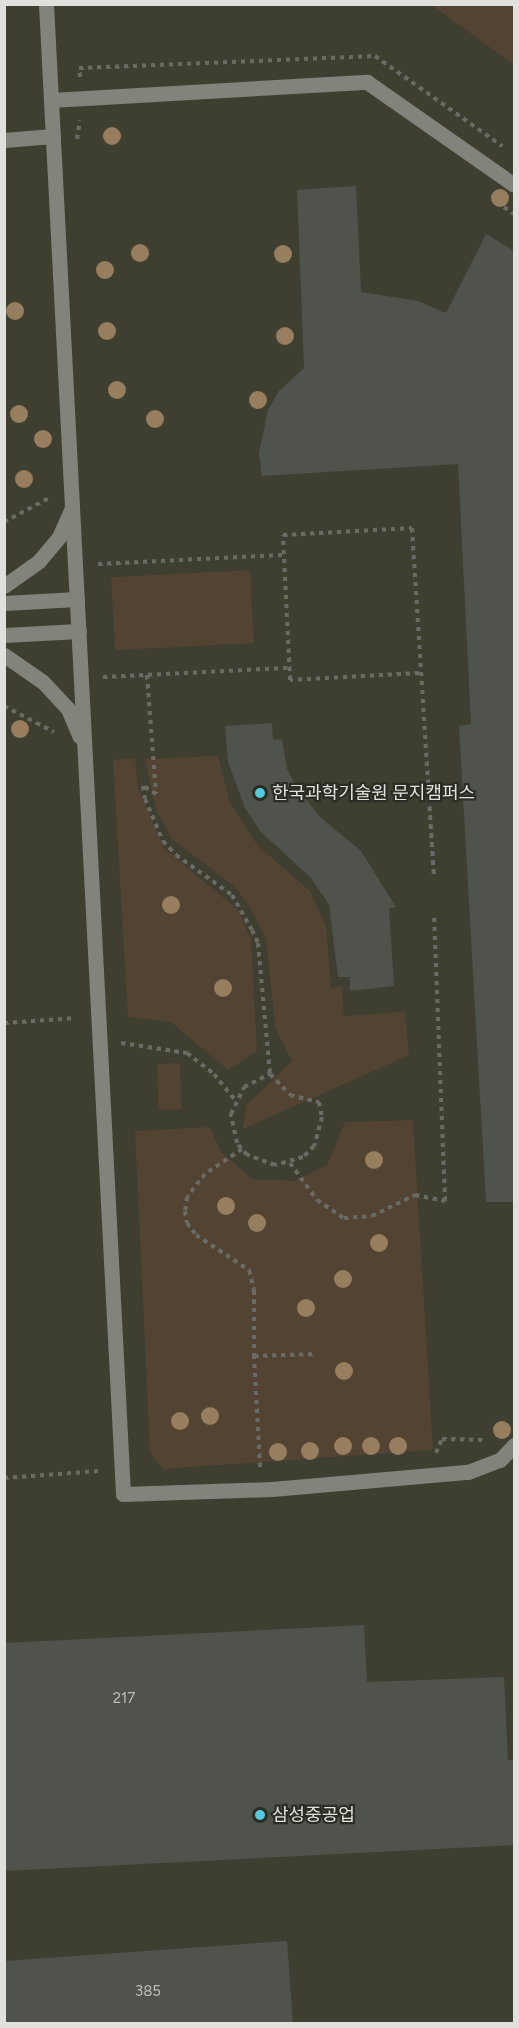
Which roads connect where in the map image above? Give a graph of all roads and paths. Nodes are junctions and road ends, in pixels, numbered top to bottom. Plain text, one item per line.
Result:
1 (46, 4) edge
2 (51, 100) junction
3 (53, 136) junction
4 (4, 140) edge
5 (514, 185) edge
6 (51, 497) dead end
7 (72, 507) junction
8 (4, 522) edge
9 (283, 555) junction
10 (98, 564) dead end
11 (4, 586) edge
12 (77, 599) junction
13 (4, 603) edge
14 (79, 631) junction
15 (4, 635) edge
16 (4, 655) edge
17 (290, 668) junction
18 (419, 674) junction
19 (147, 675) junction
20 (103, 676) dead end
21 (4, 706) edge
22 (62, 735) dead end
23 (85, 748) junction
24 (434, 877) dead end
25 (434, 914) dead end
26 (76, 1006) dead end
27 (77, 1018) junction
28 (4, 1023) edge
29 (78, 1030) dead end
30 (100, 1045) junction
31 (270, 1074) junction
32 (235, 1100) junction
33 (242, 1149) junction
34 (290, 1163) junction
35 (316, 1353) dead end
36 (254, 1356) junction
37 (514, 1444) edge
38 (99, 1460) dead end
39 (260, 1468) dead end
40 (4, 1478) edge

1 - 2 lane
2 - 3 lane
2 - 5 lane
3 - 4 lane
3 - 7 lane
6 - 8 path
7 - 11 lane
7 - 12 lane
9 - 10 path
9 - 17 path
9 - 18 path
12 - 13 lane
12 - 14 lane
14 - 15 lane
14 - 23 lane
16 - 23 lane
17 - 18 path
17 - 19 path
18 - 24 path
19 - 20 path
19 - 31 path
21 - 22 path
23 - 30 lane
25 - 34 path
26 - 27 path
27 - 28 path
27 - 29 path
30 - 32 path
30 - 37 lane
31 - 32 path
31 - 34 path
32 - 33 path
33 - 34 path
33 - 36 path
35 - 36 path
36 - 39 path
38 - 40 path

